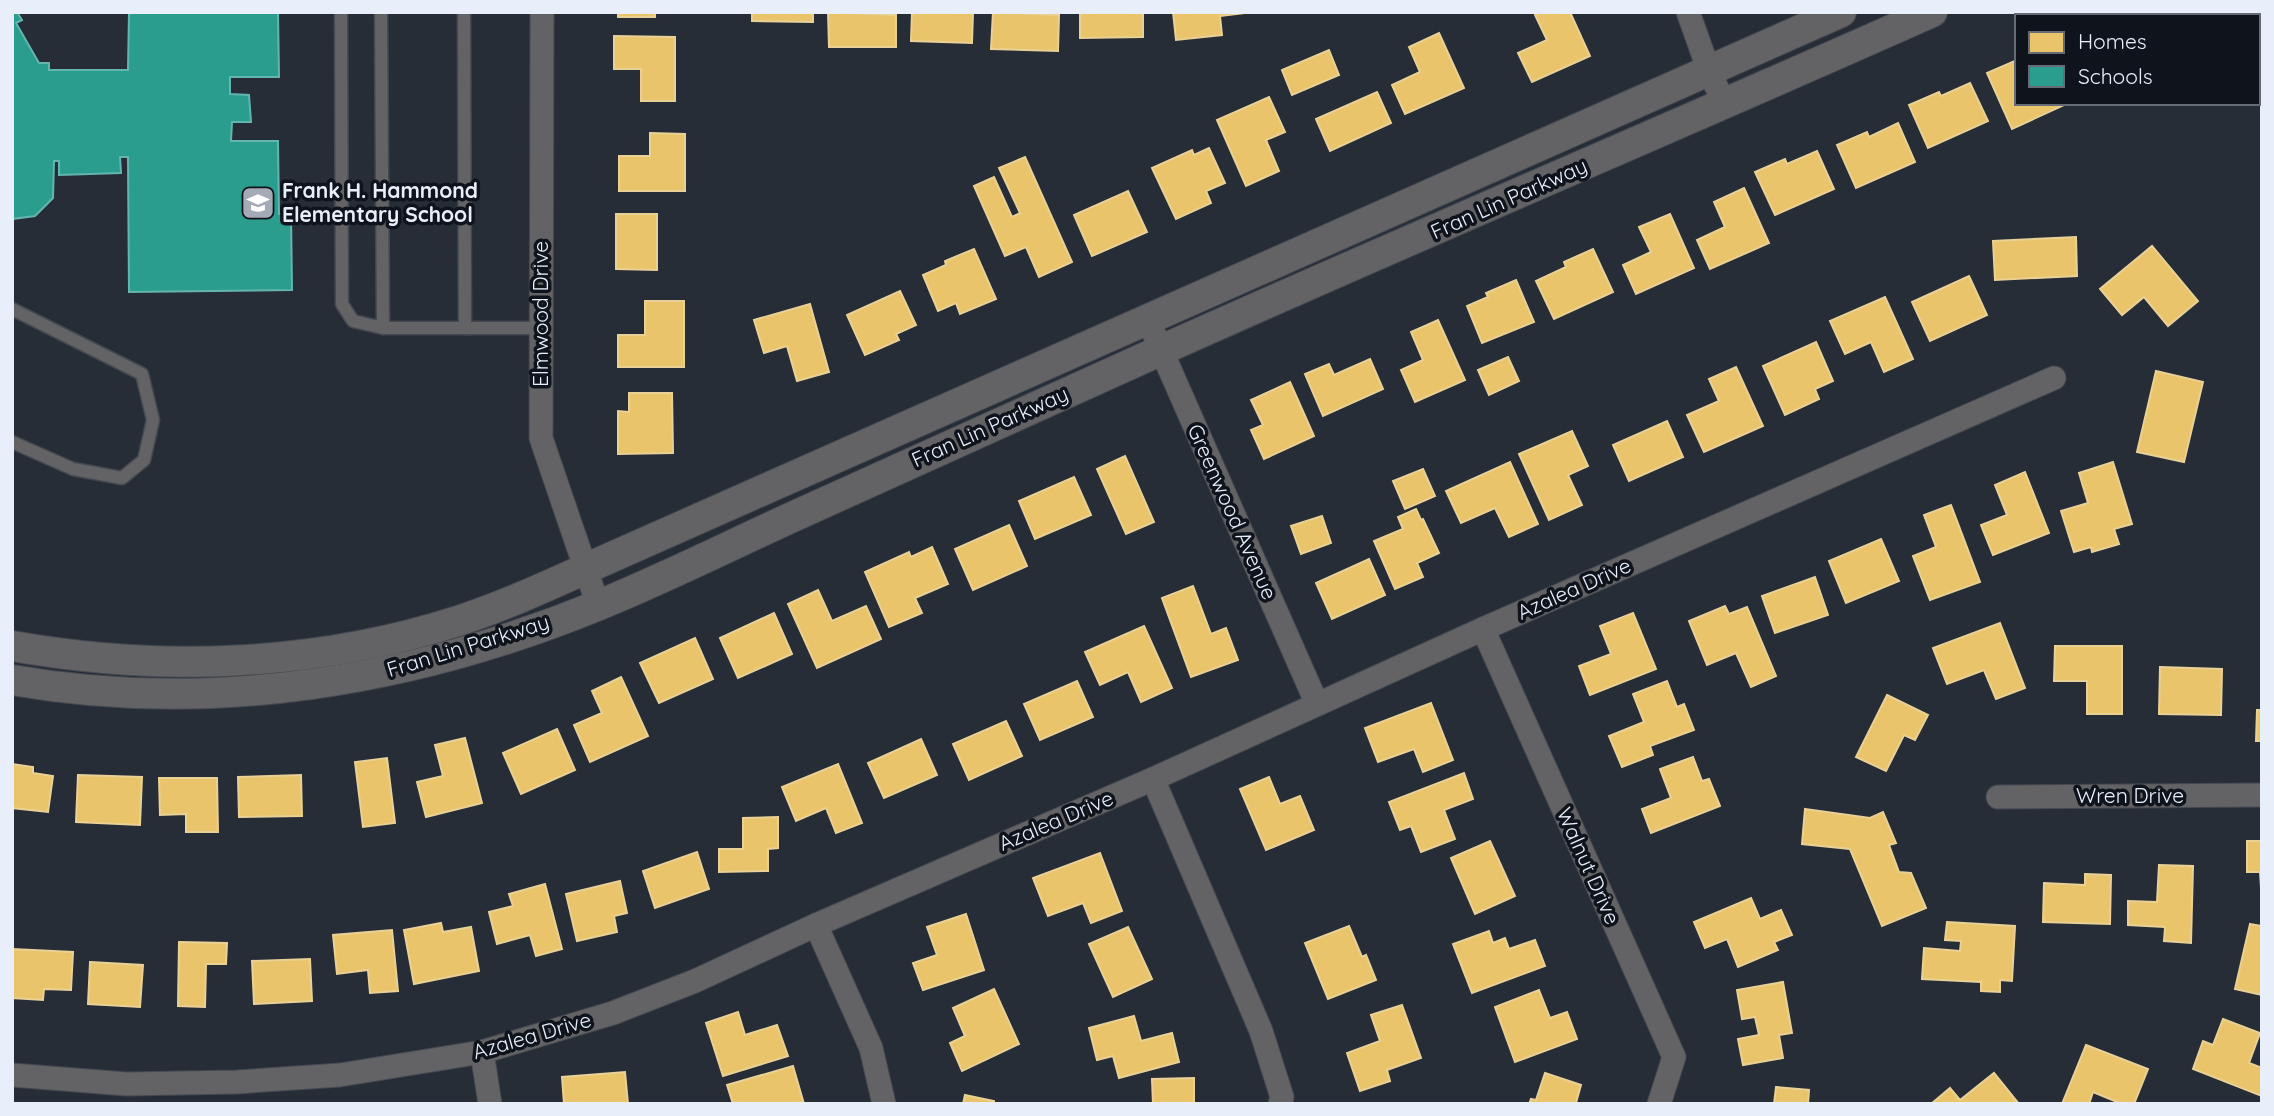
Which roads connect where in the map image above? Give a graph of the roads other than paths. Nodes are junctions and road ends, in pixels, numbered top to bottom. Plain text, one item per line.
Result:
1 (341, 12) edge
2 (381, 12) edge
3 (464, 12) edge
4 (542, 12) edge
5 (1688, 12) edge
6 (1842, 12) edge
7 (1933, 12) edge
8 (1709, 71) junction
9 (1725, 105) junction
10 (12, 309) edge
11 (1148, 320) junction
12 (383, 328) junction
13 (465, 328) junction
14 (541, 328) junction
15 (1161, 350) junction
16 (2054, 378) dead end
17 (12, 442) edge
18 (585, 569) junction
19 (598, 605) junction
20 (1483, 629) junction
21 (12, 646) edge
22 (12, 680) edge
23 (1317, 705) junction
24 (1153, 779) junction
25 (2262, 795) edge
26 (1998, 797) dead end
27 (816, 925) junction
28 (482, 1052) junction
29 (12, 1075) edge
30 (125, 1094) edge
31 (490, 1104) edge
32 (884, 1104) edge
33 (1280, 1104) edge
34 (1659, 1104) edge

1 - 12 lane
2 - 12 lane
3 - 13 lane
4 - 14 street, Elmwood Drive
5 - 8 street
6 - 8 street, Fran Lin Parkway
7 - 9 street, Fran Lin Parkway
8 - 9 street
8 - 11 street, Fran Lin Parkway
9 - 15 street, Fran Lin Parkway
10 - 17 lane
11 - 15 street, Greenwood Avenue
11 - 18 street, Fran Lin Parkway
12 - 13 lane
13 - 14 lane
14 - 18 street, Elmwood Drive
15 - 19 street, Fran Lin Parkway
15 - 23 street, Greenwood Avenue
16 - 20 street, Azalea Drive
18 - 19 street, Elmwood Drive
18 - 21 street, Fran Lin Parkway
19 - 22 street, Fran Lin Parkway
20 - 23 street, Azalea Drive
20 - 34 street, Walnut Drive
23 - 24 street, Azalea Drive
24 - 27 street, Azalea Drive
24 - 33 street
25 - 26 street, Wren Drive
27 - 28 street, Azalea Drive
27 - 32 street
28 - 30 street, Azalea Drive
28 - 31 street
29 - 30 street, Azalea Drive

